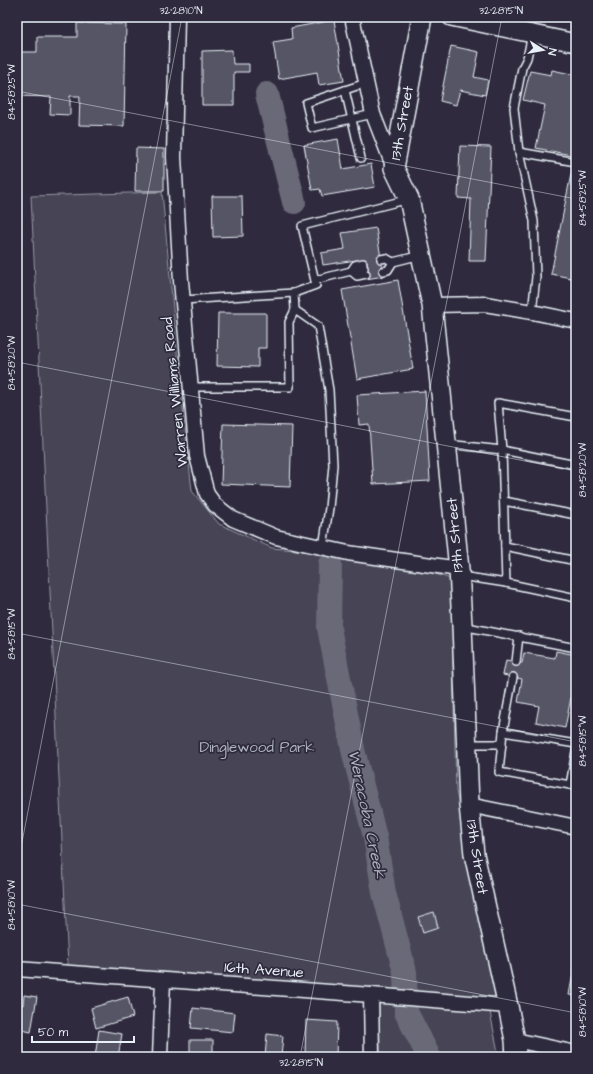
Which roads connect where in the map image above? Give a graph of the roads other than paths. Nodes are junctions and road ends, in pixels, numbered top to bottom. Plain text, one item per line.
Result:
1 (177, 17) edge
2 (352, 17) edge
3 (422, 17) edge
4 (451, 17) edge
5 (532, 34) junction
6 (576, 43) edge
7 (366, 83) junction
8 (345, 90) junction
9 (373, 114) junction
10 (352, 119) junction
11 (519, 152) junction
12 (361, 158) dead end
13 (576, 162) edge
14 (394, 168) junction
15 (409, 199) junction
16 (421, 254) junction
17 (393, 262) junction
18 (351, 271) junction
19 (315, 280) junction
20 (294, 293) junction
21 (183, 300) junction
22 (432, 305) junction
23 (295, 310) junction
24 (532, 312) junction
25 (576, 321) edge
26 (191, 387) junction
27 (576, 417) edge
28 (447, 444) junction
29 (502, 450) junction
30 (576, 465) edge
31 (504, 501) junction
32 (576, 515) edge
33 (505, 546) junction
34 (323, 548) junction
35 (576, 561) edge
36 (459, 572) junction
37 (506, 583) junction
38 (576, 598) edge
39 (462, 626) junction
40 (519, 636) junction
41 (576, 648) edge
42 (516, 662) dead end
43 (513, 677) dead end
44 (503, 732) junction
45 (466, 744) junction
46 (502, 744) junction
47 (576, 744) edge
48 (576, 752) edge
49 (573, 785) edge
50 (469, 805) junction
51 (576, 827) edge
52 (17, 970) edge
53 (163, 980) junction
54 (371, 994) junction
55 (508, 1006) junction
56 (516, 1048) edge
57 (576, 1053) edge
58 (160, 1057) edge
59 (372, 1057) edge

1 - 21 street, Warren Williams Road
2 - 7 street
3 - 14 main road, 13th Street
4 - 5 street
5 - 6 street
5 - 11 lane
7 - 8 lane
7 - 9 street
8 - 10 lane
8 - 10 lane
9 - 10 lane
9 - 14 street
10 - 12 lane
11 - 13 lane
11 - 24 lane
14 - 15 main road, 13th Street
15 - 16 main road, 13th Street
15 - 19 lane
16 - 17 lane
16 - 22 main road, 13th Street
17 - 17 lane
18 - 18 lane
18 - 19 lane
19 - 20 lane
20 - 21 lane
20 - 23 lane
21 - 26 street, Warren Williams Road
22 - 24 street
22 - 28 main road, 13th Street
23 - 26 lane
23 - 34 lane
24 - 25 street
26 - 34 street, Warren Williams Road
27 - 29 lane
28 - 29 lane
28 - 36 main road, 13th Street
29 - 30 lane
29 - 31 lane
31 - 32 lane
31 - 33 lane
33 - 35 lane
33 - 37 lane
34 - 36 street, Warren Williams Road
36 - 37 lane
36 - 39 main road, 13th Street
37 - 38 lane
39 - 40 lane
39 - 45 main road, 13th Street
40 - 41 lane
40 - 42 lane
43 - 44 lane
44 - 46 lane
44 - 47 lane
45 - 46 lane
45 - 50 main road, 13th Street
46 - 49 lane
48 - 49 lane
50 - 51 street
50 - 55 main road, 13th Street
52 - 53 street, 16th Avenue
53 - 54 street, 16th Avenue
53 - 58 street
54 - 55 street, 16th Avenue
54 - 59 street
55 - 56 main road, 13th Street
56 - 57 street

